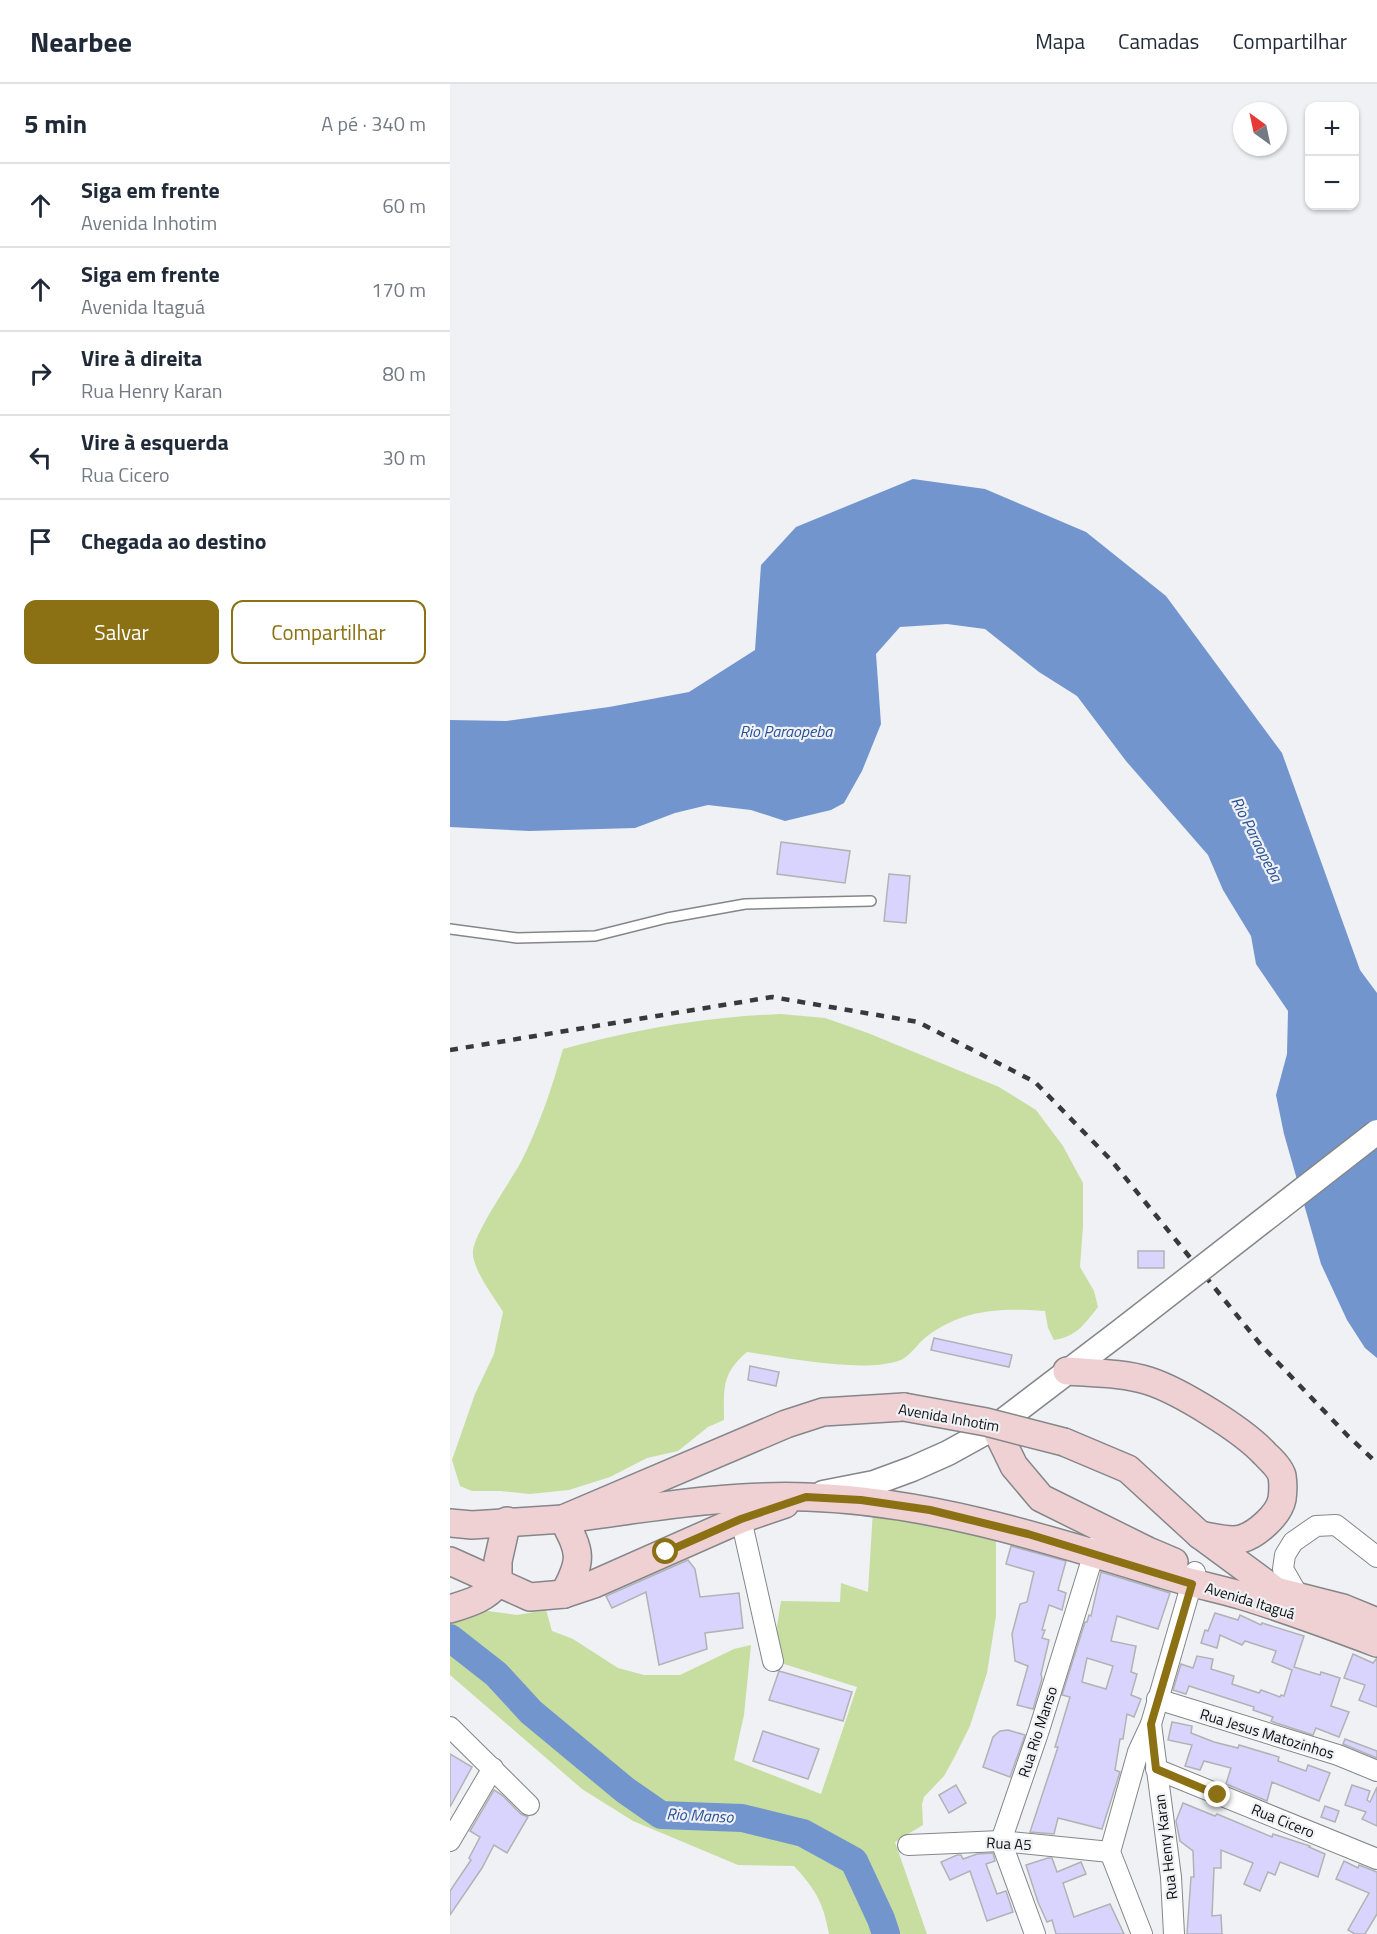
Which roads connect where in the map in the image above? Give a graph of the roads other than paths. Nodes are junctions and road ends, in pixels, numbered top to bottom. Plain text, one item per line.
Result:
1 (871, 901) dead end
2 (450, 928) edge
3 (1377, 1132) edge
4 (1067, 1371) junction
5 (995, 1427) junction
6 (806, 1497) junction
7 (1041, 1498) junction
8 (562, 1519) junction
9 (741, 1519) junction
10 (507, 1521) junction
11 (450, 1523) edge
12 (1028, 1534) junction
13 (1200, 1535) junction
14 (1100, 1541) junction
15 (1377, 1557) edge
16 (450, 1561) edge
17 (1194, 1577) junction
18 (498, 1583) junction
19 (564, 1594) junction
20 (1288, 1594) junction
21 (451, 1609) edge
22 (1377, 1622) edge
23 (1377, 1643) edge
24 (773, 1661) dead end
25 (1156, 1700) junction
26 (1151, 1724) junction
27 (450, 1727) edge
28 (492, 1767) junction
29 (1156, 1769) junction
30 (1377, 1771) edge
31 (529, 1805) dead end
32 (450, 1841) edge
33 (1001, 1841) junction
34 (908, 1845) dead end
35 (1110, 1852) junction
36 (1377, 1859) edge
37 (1035, 1934) edge
38 (1142, 1934) edge
39 (1174, 1934) edge

1 - 2 lane
3 - 4 street, bridge
4 - 5 street
4 - 13 main road
5 - 6 street
5 - 7 main road
6 - 8 main road, Avenida Itaguá
6 - 9 main road
6 - 12 main road, Avenida Itaguá
7 - 12 main road
7 - 14 main road
8 - 10 main road, Avenida Inhotim
8 - 13 main road, Avenida Inhotim, bridge
8 - 19 main road
9 - 19 main road
9 - 24 street
10 - 11 main road, Avenida Inhotim
10 - 18 main road
12 - 14 main road, Avenida Itaguá
13 - 20 main road, Avenida Inhotim
14 - 17 main road, Avenida Itaguá
14 - 33 street, Rua Rio Manso
15 - 20 street
16 - 18 main road
17 - 20 main road
17 - 23 main road, Avenida Itaguá
17 - 25 street, Rua Henry Karan
18 - 19 main road
18 - 21 main road
20 - 22 main road, Avenida Inhotim
25 - 26 street, Rua Henry Karan
25 - 30 street, Rua Jesus Matozinhos
26 - 29 street, Rua Henry Karan
26 - 35 street, Rua Henry Karan
27 - 28 street
28 - 31 street
28 - 32 street
29 - 36 street, Rua Cicero
29 - 39 street, Rua Henry Karan
33 - 34 street, Rua A5
33 - 35 street, Rua A5
33 - 37 street
35 - 38 street

